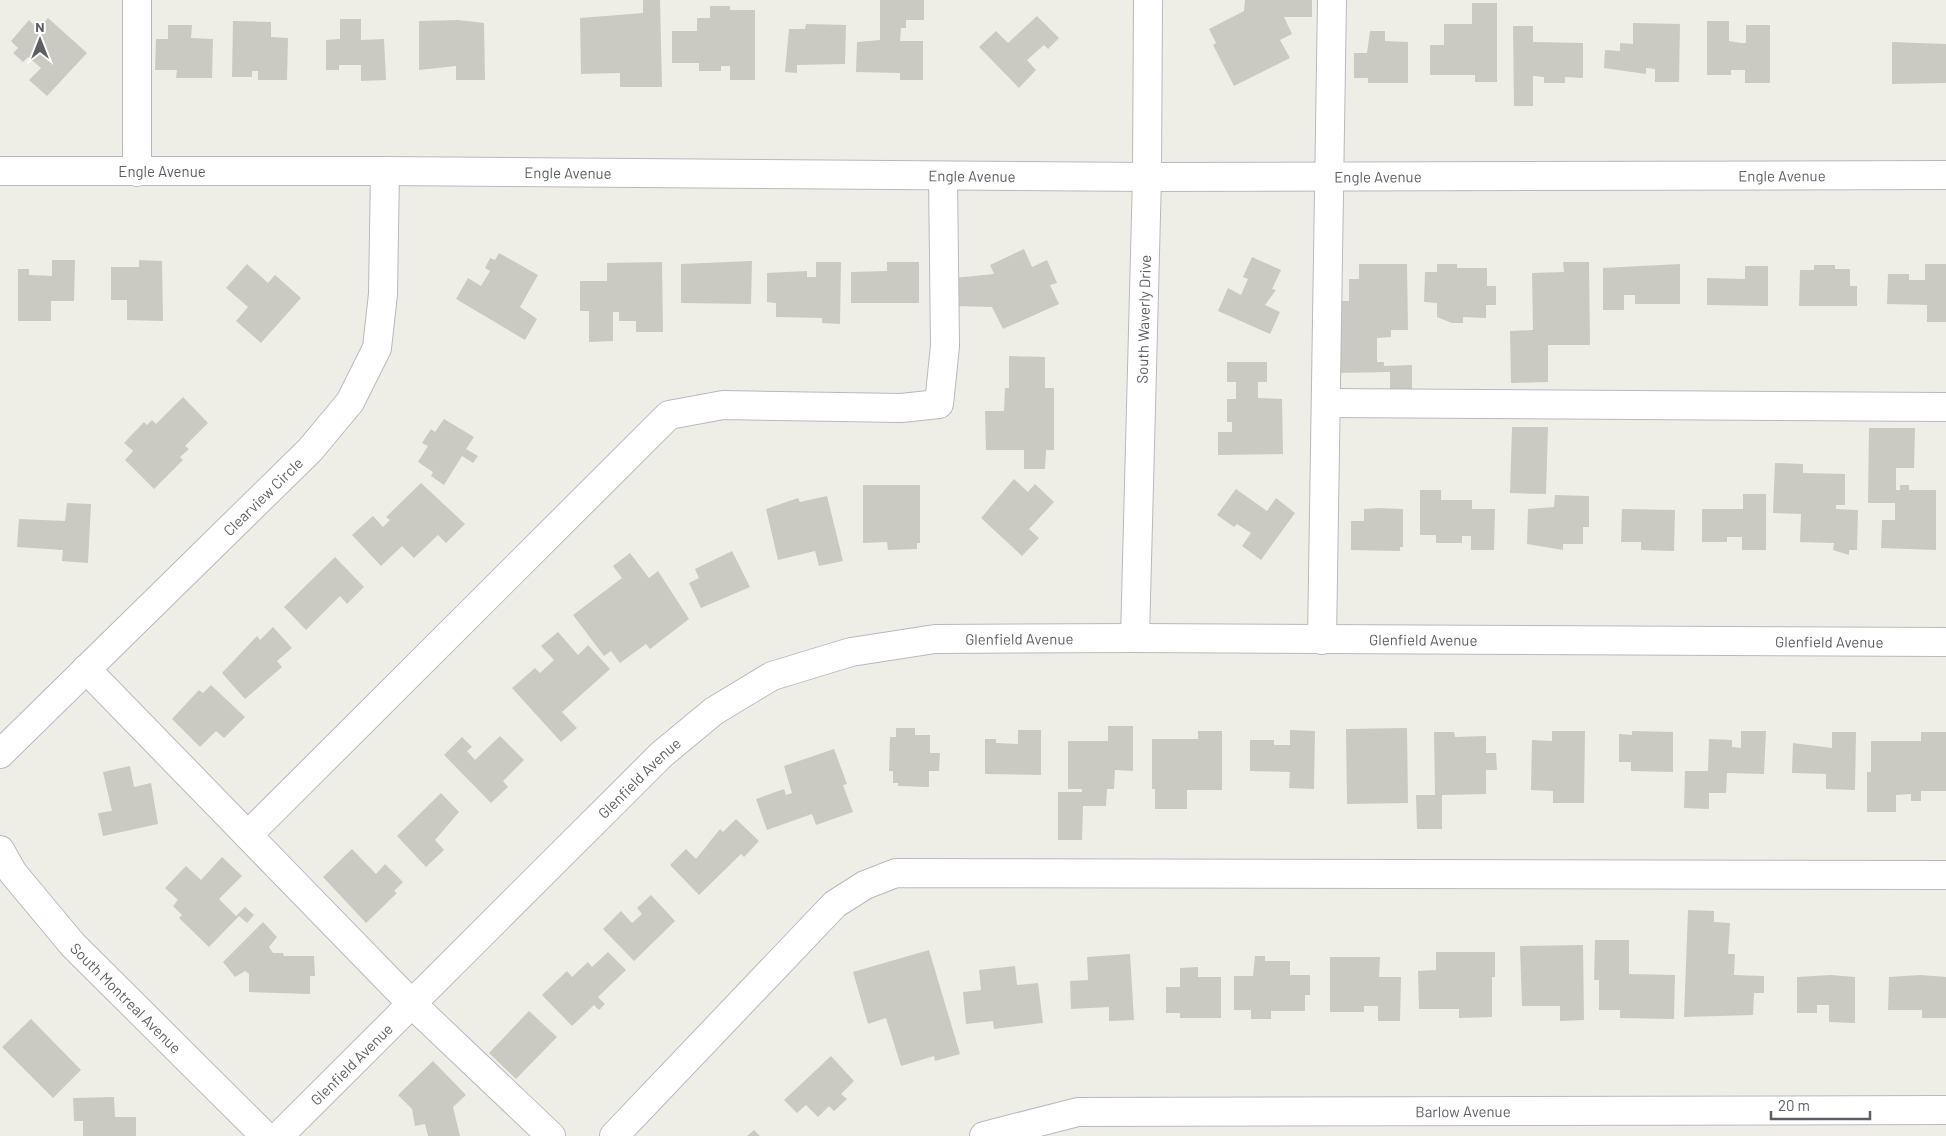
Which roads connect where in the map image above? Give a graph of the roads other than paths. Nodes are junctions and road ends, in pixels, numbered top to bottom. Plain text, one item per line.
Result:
1 (137, 0) edge
2 (1148, 0) edge
3 (1332, 0) edge
4 (0, 171) edge
5 (384, 171) junction
6 (137, 172) junction
7 (1946, 175) edge
8 (943, 176) junction
9 (1329, 176) junction
10 (1147, 177) junction
11 (1328, 403) junction
12 (1946, 407) edge
13 (1135, 638) junction
14 (1322, 640) junction
15 (1946, 642) edge
16 (86, 669) junction
17 (0, 754) edge
18 (248, 835) junction
19 (0, 850) edge
20 (1946, 875) edge
21 (411, 1003) junction
22 (1946, 1110) edge
23 (265, 1136) edge
24 (279, 1136) edge
25 (550, 1136) edge
26 (614, 1136) edge
27 (984, 1136) edge

1 - 6 street
2 - 10 street, South Waverly Drive
3 - 9 street
4 - 6 street, Engle Avenue
5 - 6 street, Engle Avenue
5 - 8 street, Engle Avenue
5 - 16 street, Clearview Circle
7 - 9 street, Engle Avenue
8 - 10 street, Engle Avenue
8 - 18 street
9 - 10 street, Engle Avenue
9 - 11 street
10 - 13 street, South Waverly Drive
11 - 12 street
11 - 14 street
13 - 14 street, Glenfield Avenue
13 - 21 street, Glenfield Avenue
14 - 15 street, Glenfield Avenue
16 - 17 street, Clearview Circle
16 - 18 street
18 - 21 street
19 - 23 street, South Montreal Avenue
20 - 26 street
21 - 24 street, Glenfield Avenue
21 - 25 street
22 - 27 street, Barlow Avenue

